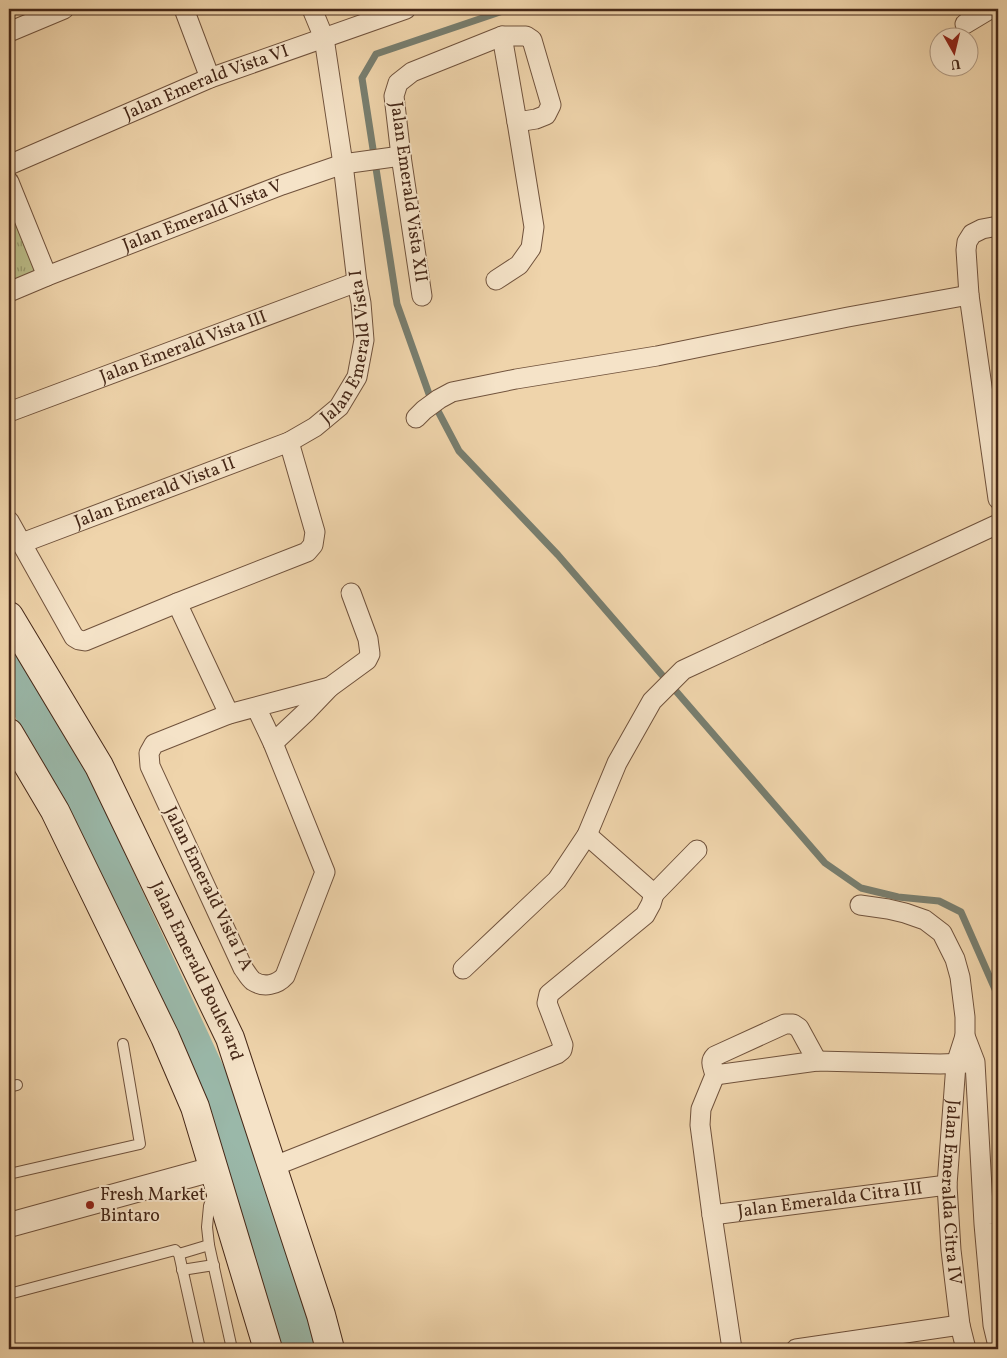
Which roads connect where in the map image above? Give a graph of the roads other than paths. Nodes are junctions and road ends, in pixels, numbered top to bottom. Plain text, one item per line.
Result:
1 (64, 9) edge
2 (184, 9) edge
3 (312, 9) edge
4 (406, 9) edge
5 (990, 9) edge
6 (965, 24) dead end
7 (9, 32) edge
8 (502, 36) junction
9 (324, 38) junction
10 (210, 78) junction
11 (518, 122) junction
12 (395, 157) junction
13 (349, 163) junction
14 (9, 165) edge
15 (9, 182) edge
16 (990, 228) edge
17 (47, 276) junction
18 (496, 280) dead end
19 (357, 282) junction
20 (9, 292) edge
21 (969, 295) junction
22 (422, 296) dead end
23 (9, 412) edge
24 (420, 414) dead end
25 (289, 442) junction
26 (998, 499) edge
27 (9, 521) edge
28 (998, 524) edge
29 (22, 543) junction
30 (351, 593) dead end
31 (177, 603) junction
32 (9, 616) edge
33 (330, 688) junction
34 (256, 707) junction
35 (229, 714) junction
36 (9, 733) edge
37 (274, 743) junction
38 (588, 835) junction
39 (697, 850) dead end
40 (654, 894) junction
41 (860, 905) dead end
42 (463, 969) dead end
43 (966, 1036) junction
44 (123, 1044) dead end
45 (817, 1061) junction
46 (975, 1062) junction
47 (956, 1064) junction
48 (715, 1074) junction
49 (272, 1167) junction
50 (9, 1174) edge
51 (215, 1175) junction
52 (947, 1185) junction
53 (712, 1215) junction
54 (9, 1225) edge
55 (210, 1245) junction
56 (179, 1254) junction
57 (214, 1265) junction
58 (182, 1270) junction
59 (9, 1294) edge
60 (996, 1324) edge
61 (960, 1325) junction
62 (998, 1346) edge
63 (200, 1349) edge
64 (232, 1349) edge
65 (268, 1349) edge
66 (330, 1349) edge
67 (732, 1349) edge
68 (796, 1349) edge
69 (966, 1349) edge

1 - 7 street
2 - 10 street
3 - 9 street, Jalan Emerald Vista I
4 - 9 street, Jalan Emerald Vista VI
5 - 6 street
8 - 11 street
8 - 11 street
8 - 12 street, Jalan Emerald Vista XII
9 - 10 street, Jalan Emerald Vista VI
9 - 13 street, Jalan Emerald Vista I
10 - 14 street, Jalan Emerald Vista VI
11 - 18 street
12 - 13 street, Jalan Emerald Vista V
12 - 22 street, Jalan Emerald Vista XII
13 - 17 street, Jalan Emerald Vista V
13 - 19 street, Jalan Emerald Vista I
15 - 17 street
16 - 21 street
17 - 20 street, Jalan Emerald Vista V
19 - 23 street, Jalan Emerald Vista III
19 - 25 street, Jalan Emerald Vista I
21 - 24 street
21 - 26 street
25 - 29 street, Jalan Emerald Vista II
25 - 31 street
27 - 29 street
28 - 38 street
29 - 31 street
30 - 33 street, Jalan Emerald Vista I A
31 - 35 street
32 - 49 main road, Jalan Emerald Boulevard
33 - 34 street, Jalan Emerald Vista I A
33 - 37 street, Jalan Emerald Vista I A
34 - 35 street, Jalan Emerald Vista I A
34 - 37 street, Jalan Emerald Vista I A
35 - 37 street, Jalan Emerald Vista I A
36 - 51 main road
38 - 40 street
38 - 42 street
39 - 40 street
40 - 49 street
41 - 43 street, Jalan Emeralda Citra IV
43 - 46 street, Jalan Emeralda Citra IV
43 - 47 street, Jalan Emeralda Citra IV
44 - 50 lane
45 - 47 street
45 - 48 street
45 - 48 street, Jalan Emeralda Citra III
46 - 47 street
46 - 60 street, Jalan Emeralda Citra IV
47 - 52 street, Jalan Emeralda Citra IV
48 - 53 street, Jalan Emeralda Citra III
49 - 66 main road, Jalan Emerald Boulevard
51 - 54 street
51 - 55 lane
51 - 65 main road
52 - 53 street, Jalan Emeralda Citra III
52 - 61 street, Jalan Emeralda Citra IV
53 - 67 street, Jalan Emeralda Citra III
55 - 56 lane
55 - 57 lane
56 - 58 lane
56 - 59 lane
57 - 58 lane
57 - 64 lane
58 - 63 lane
60 - 62 street, Jalan Emeralda Citra IV
61 - 68 street
61 - 69 street, Jalan Emeralda Citra IV

